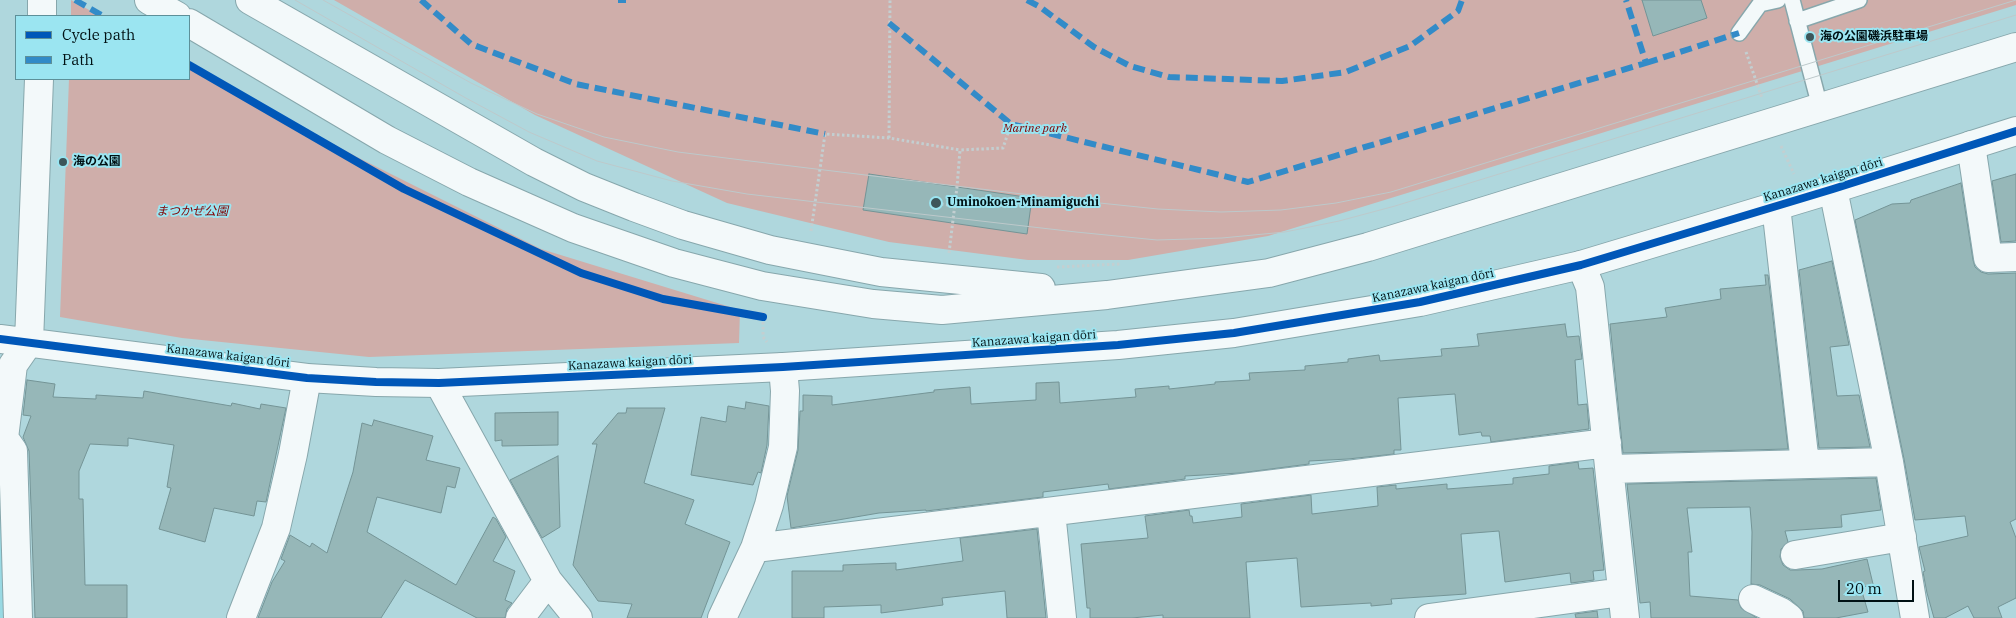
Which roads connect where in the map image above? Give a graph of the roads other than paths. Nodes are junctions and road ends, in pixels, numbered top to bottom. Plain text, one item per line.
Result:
1 (42, 0) edge
2 (149, 0) edge
3 (250, 0) edge
4 (1778, 0) edge
5 (1792, 0) edge
6 (1858, 0) edge
7 (1758, 2) edge
8 (42, 15) edge
9 (175, 15) edge
10 (1797, 21) junction
11 (190, 24) edge
12 (1739, 33) dead end
13 (2016, 47) edge
14 (39, 80) edge
15 (1820, 107) junction
16 (2016, 131) edge
17 (1971, 145) junction
18 (1833, 189) junction
19 (1776, 206) junction
20 (2016, 257) edge
21 (1581, 265) junction
22 (1107, 295) junction
23 (0, 339) edge
24 (29, 342) junction
25 (783, 367) junction
26 (307, 378) junction
27 (439, 383) junction
28 (1607, 443) junction
29 (1889, 462) junction
30 (1805, 464) junction
31 (1610, 469) junction
32 (1051, 512) junction
33 (1902, 537) junction
34 (755, 548) junction
35 (1795, 554) dead end
36 (548, 581) junction
37 (1753, 599) dead end
38 (1624, 605) edge
39 (18, 618) edge
40 (241, 618) edge
41 (520, 618) edge
42 (578, 618) edge
43 (722, 618) edge
44 (1062, 618) edge
45 (1429, 618) edge
46 (1789, 618) edge
47 (1916, 618) edge

1 - 8 street
2 - 9 street
3 - 22 street
4 - 7 lane
5 - 10 lane
6 - 10 lane
7 - 12 lane
10 - 15 lane
11 - 22 street
13 - 15 street
14 - 24 street
15 - 22 street
16 - 17 street, Kanazawa kaigan dōri
17 - 18 street, Kanazawa kaigan dōri
17 - 20 street
18 - 19 street, Kanazawa kaigan dōri
18 - 29 street
19 - 21 street, Kanazawa kaigan dōri
19 - 30 street
21 - 25 street, Kanazawa kaigan dōri
21 - 28 street
23 - 24 street, Kanazawa kaigan dōri
24 - 26 street, Kanazawa kaigan dōri
24 - 39 street
25 - 27 street, Kanazawa kaigan dōri
25 - 34 street
26 - 27 street, Kanazawa kaigan dōri
26 - 40 street
27 - 36 street
28 - 31 street
28 - 32 street
29 - 30 street
29 - 33 street
30 - 31 street
31 - 38 street
32 - 34 street
32 - 44 street
33 - 35 street
33 - 47 street
34 - 43 street
36 - 41 street
36 - 42 street
37 - 46 street
38 - 45 street

